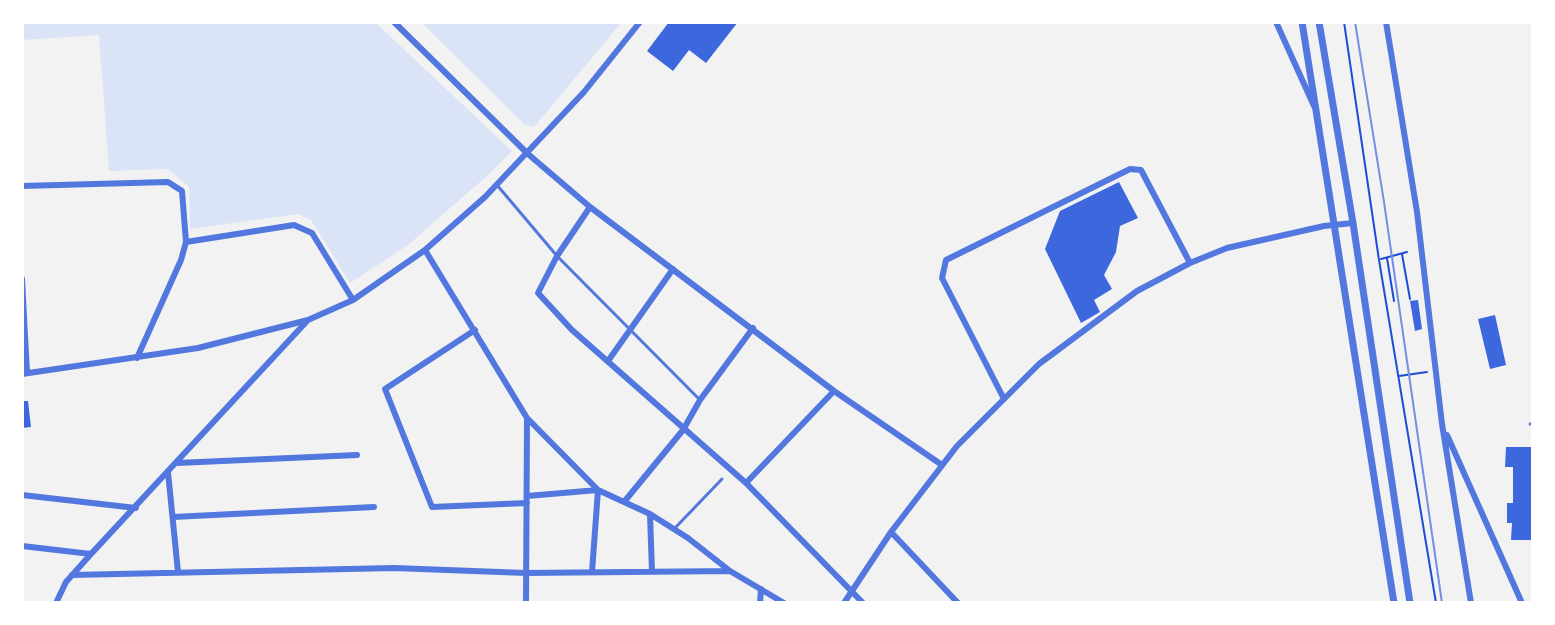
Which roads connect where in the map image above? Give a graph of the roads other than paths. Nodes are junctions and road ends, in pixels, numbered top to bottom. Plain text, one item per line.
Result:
1 (394, 22) edge
2 (640, 22) edge
3 (1276, 22) edge
4 (1302, 22) edge
5 (1319, 22) edge
6 (1386, 22) edge
7 (1316, 110) junction
8 (528, 154) junction
9 (497, 185) junction
10 (22, 186) edge
11 (590, 207) junction
12 (1353, 223) junction
13 (1334, 224) junction
14 (186, 242) junction
15 (425, 250) junction
16 (557, 256) junction
17 (1190, 263) junction
18 (673, 269) junction
19 (22, 279) edge
20 (353, 300) junction
21 (308, 320) junction
22 (753, 328) junction
23 (475, 330) junction
24 (631, 331) junction
25 (137, 358) junction
26 (608, 361) junction
27 (25, 374) edge
28 (834, 391) junction
29 (1004, 399) junction
30 (700, 400) junction
31 (527, 418) junction
32 (1442, 424) junction
33 (683, 430) junction
34 (357, 455) dead end
35 (177, 463) junction
36 (942, 465) junction
37 (168, 472) junction
38 (722, 479) dead end
39 (746, 483) junction
40 (598, 490) junction
41 (22, 495) edge
42 (527, 499) junction
43 (624, 502) junction
44 (374, 507) dead end
45 (136, 508) junction
46 (650, 514) junction
47 (173, 517) junction
48 (674, 529) junction
49 (891, 532) junction
50 (22, 546) edge
51 (91, 554) junction
52 (730, 571) junction
53 (178, 572) junction
54 (592, 572) junction
55 (652, 572) junction
56 (526, 573) junction
57 (72, 575) junction
58 (761, 589) junction
59 (851, 590) junction
60 (56, 603) edge
61 (526, 603) edge
62 (760, 603) edge
63 (784, 603) edge
64 (844, 603) edge
65 (863, 603) edge
66 (958, 603) edge
67 (1394, 603) edge
68 (1410, 603) edge
69 (1471, 603) edge
70 (1522, 603) edge

1 - 8 street
2 - 8 street
3 - 7 street
4 - 7 street
5 - 12 street
6 - 32 street
7 - 13 street
8 - 9 street
8 - 11 street
9 - 15 street
9 - 16 lane
10 - 14 street
11 - 16 street
11 - 18 street
12 - 13 street
12 - 68 street
13 - 17 street
13 - 67 street
14 - 20 street
14 - 25 street
15 - 20 street
15 - 23 street
16 - 24 lane
16 - 26 street
17 - 29 street
17 - 29 street
18 - 22 street
18 - 24 street
19 - 27 street
20 - 21 street
21 - 25 street
21 - 35 street
22 - 28 street
22 - 30 street
23 - 31 street
23 - 42 street
24 - 26 street
24 - 30 lane
25 - 27 street
26 - 33 street
28 - 36 street
28 - 39 street
29 - 36 street
30 - 33 street
31 - 40 street
31 - 42 street
32 - 69 street
32 - 70 street
33 - 39 street
33 - 43 street
34 - 35 street
35 - 37 street
36 - 49 street
37 - 45 street
37 - 47 street
38 - 48 lane
39 - 59 street
40 - 42 street
40 - 43 street
40 - 54 street
41 - 45 street
42 - 56 street
43 - 46 street
44 - 47 street
45 - 51 street
46 - 48 street
46 - 55 street
47 - 53 street
48 - 52 street
49 - 59 street
49 - 66 street
50 - 51 street
51 - 57 street
52 - 55 street
52 - 58 street
53 - 56 street
53 - 57 street
54 - 55 street
54 - 56 street
56 - 61 street
57 - 60 street
58 - 62 street
58 - 63 street
59 - 64 street
59 - 65 street

